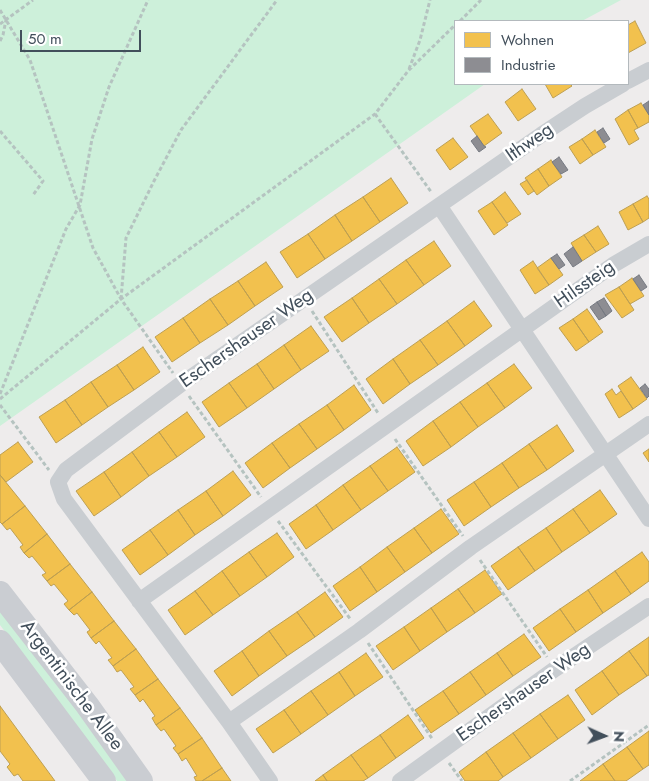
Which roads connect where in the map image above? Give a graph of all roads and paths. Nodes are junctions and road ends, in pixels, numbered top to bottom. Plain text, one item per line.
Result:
1 (33, 0) edge
2 (148, 0) edge
3 (277, 0) edge
4 (430, 0) edge
5 (481, 0) edge
6 (0, 10) edge
7 (6, 20) junction
8 (461, 20) edge
9 (0, 24) edge
10 (454, 27) edge
11 (0, 41) edge
12 (649, 70) edge
13 (408, 71) junction
14 (629, 80) edge
15 (621, 85) edge
16 (375, 114) junction
17 (0, 131) edge
18 (33, 195) dead end
19 (80, 205) junction
20 (440, 206) junction
21 (649, 244) edge
22 (121, 300) junction
23 (305, 300) junction
24 (523, 330) junction
25 (181, 384) junction
26 (0, 394) edge
27 (0, 399) edge
28 (0, 405) edge
29 (649, 424) edge
30 (387, 427) junction
31 (606, 454) junction
32 (58, 482) junction
33 (270, 510) junction
34 (649, 519) edge
35 (471, 547) junction
36 (0, 593) edge
37 (139, 601) junction
38 (649, 606) edge
39 (359, 631) junction
40 (0, 642) edge
41 (555, 669) junction
42 (229, 722) junction
43 (649, 724) edge
44 (441, 751) junction
45 (104, 781) edge
46 (141, 781) edge
47 (270, 781) edge
48 (400, 781) edge
49 (462, 781) edge
50 (570, 781) edge

1 - 7 path
2 - 19 path
3 - 22 path
4 - 13 path
5 - 8 path
6 - 7 path
7 - 9 path
7 - 11 path
7 - 19 path
10 - 13 path
12 - 14 street
13 - 16 path
15 - 20 street, Ithweg
16 - 20 path
16 - 22 path
17 - 18 path
19 - 22 path
19 - 26 path
20 - 23 street, Eschershauser Weg
20 - 24 street
21 - 24 street, Hilssteig
22 - 25 path
22 - 27 path
23 - 25 street, Eschershauser Weg
23 - 30 path
24 - 30 street
24 - 31 street
25 - 32 street, Eschershauser Weg
25 - 33 path
28 - 32 path
29 - 31 street
30 - 33 street
30 - 35 path
31 - 34 street
31 - 35 street
32 - 37 street
33 - 37 street
33 - 39 path
35 - 39 street
35 - 41 path
36 - 46 main road, Argentinische Allee
37 - 42 street
38 - 41 street, Eschershauser Weg
39 - 42 street
39 - 44 path
40 - 45 main road, Argentinische Allee
41 - 44 street, Eschershauser Weg
42 - 47 street
43 - 50 path
44 - 48 street, Eschershauser Weg
44 - 49 path

